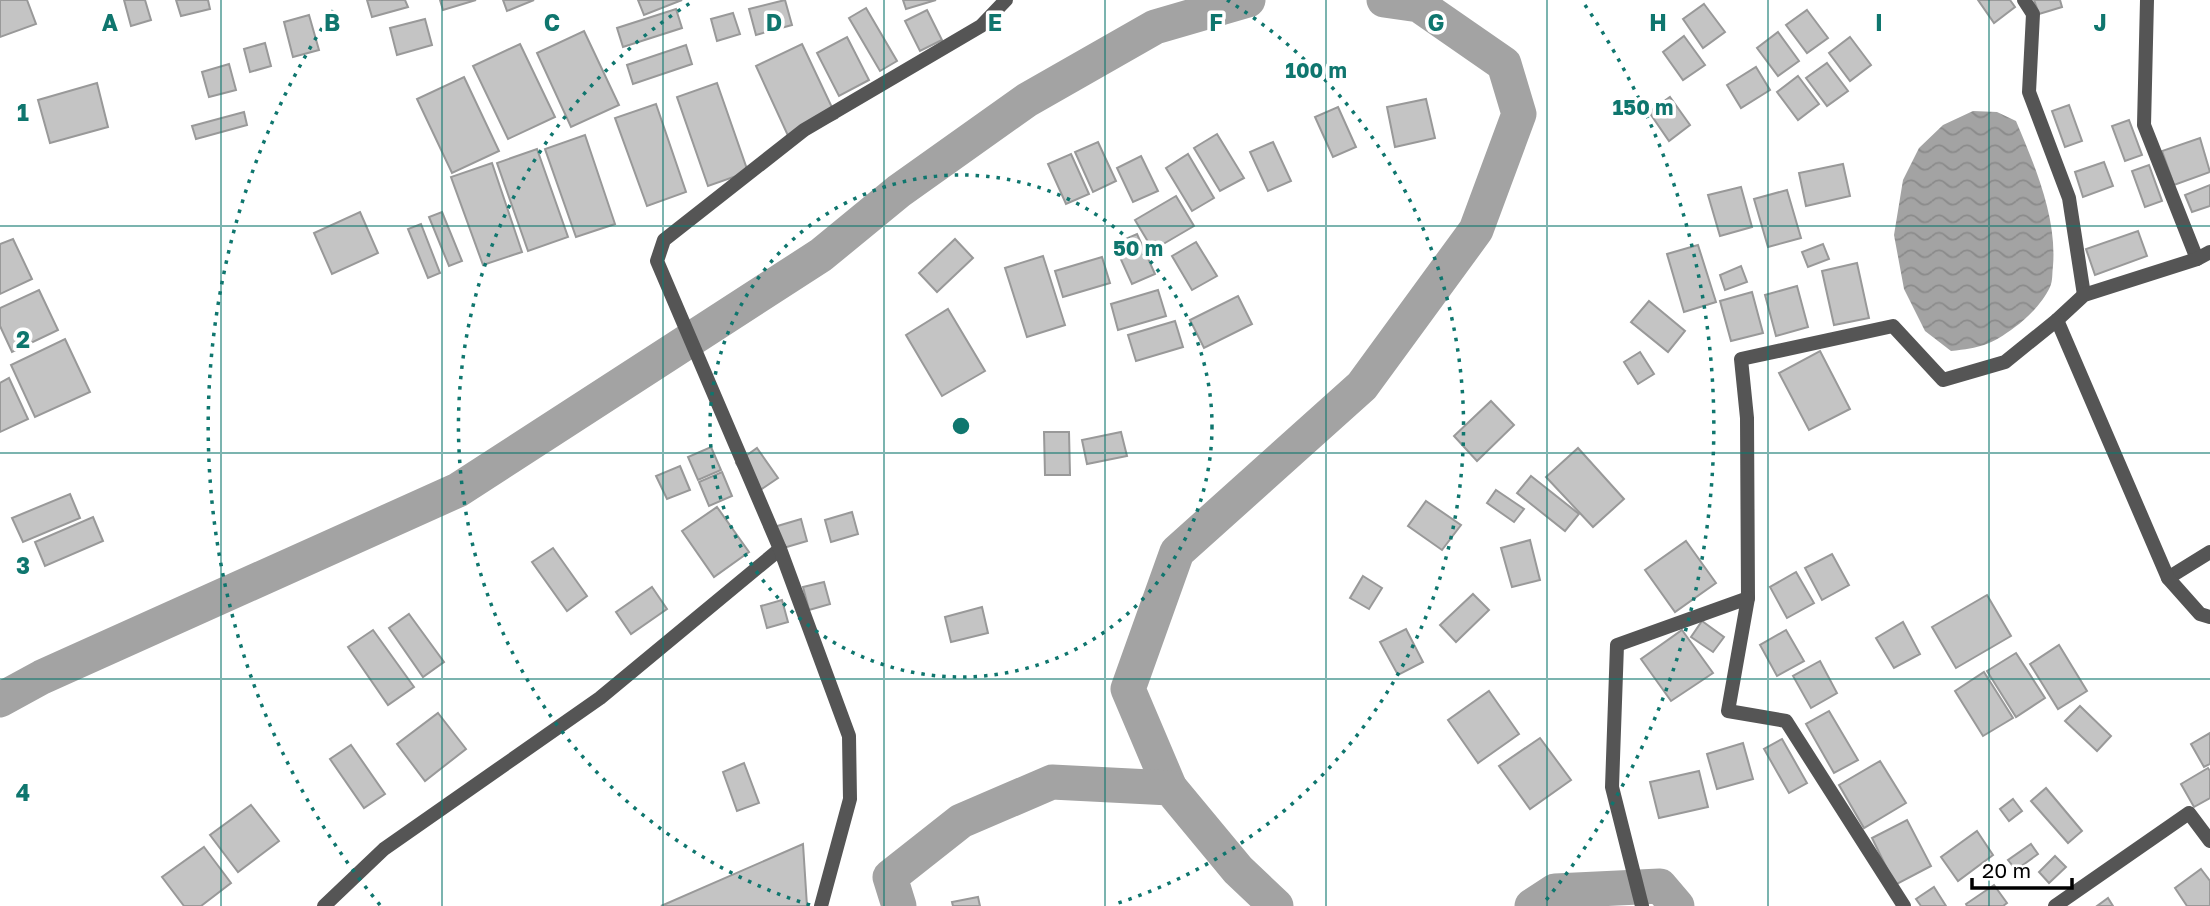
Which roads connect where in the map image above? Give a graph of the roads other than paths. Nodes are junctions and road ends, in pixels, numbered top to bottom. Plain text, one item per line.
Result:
1 (1006, 0) edge
2 (2024, 0) edge
3 (2147, 0) edge
4 (2210, 252) edge
5 (2197, 260) junction
6 (2084, 295) junction
7 (2057, 320) junction
8 (780, 549) junction
9 (2210, 552) edge
10 (2168, 578) junction
11 (1748, 598) junction
12 (2210, 617) edge
13 (2210, 841) edge
14 (324, 906) edge
15 (821, 906) edge
16 (1642, 906) edge
17 (1904, 906) edge
18 (2055, 906) edge

1 - 8 street
2 - 6 street
3 - 5 street
4 - 5 street
5 - 6 street
6 - 7 street
7 - 10 street
7 - 11 street
8 - 14 street
8 - 15 street
9 - 10 street
10 - 12 street
11 - 16 street
11 - 17 street
13 - 18 street

